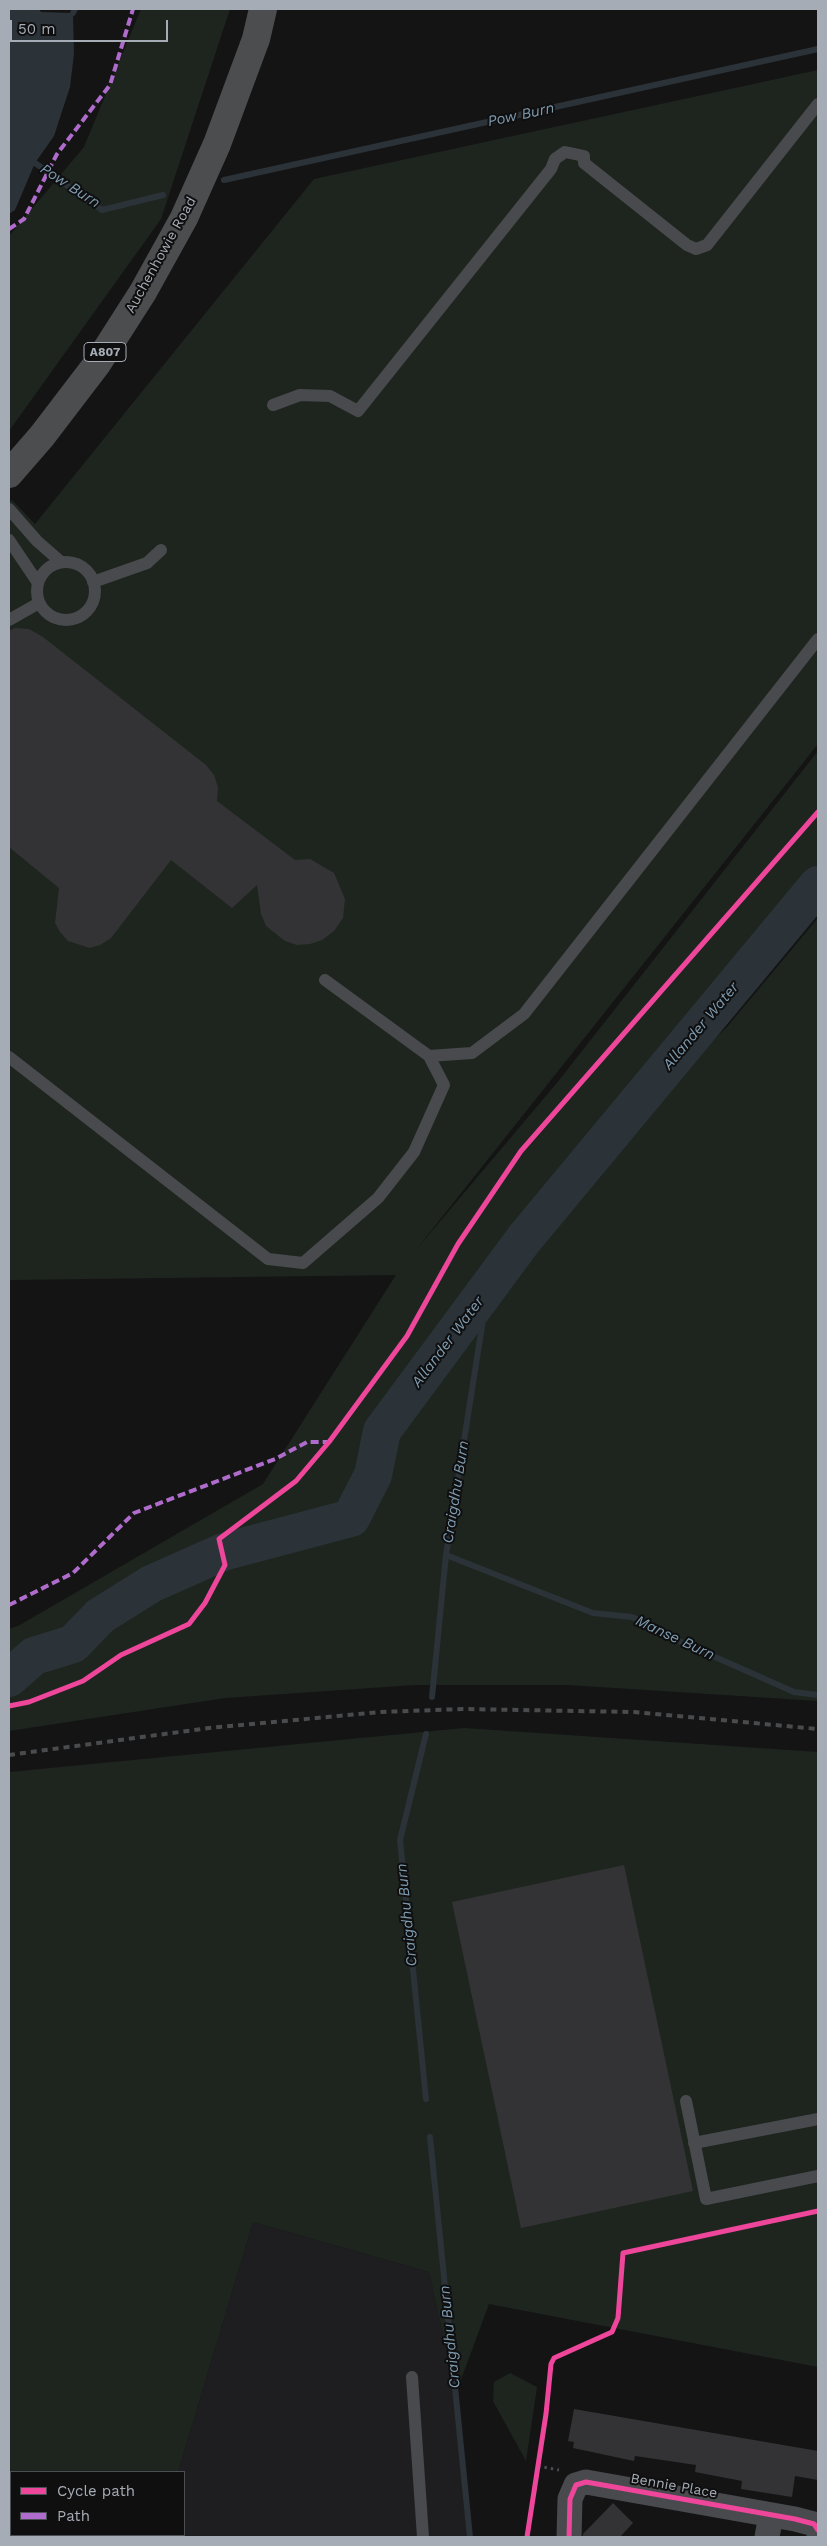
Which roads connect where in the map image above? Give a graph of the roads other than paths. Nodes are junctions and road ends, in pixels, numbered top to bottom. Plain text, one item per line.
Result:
1 (263, 9) edge
2 (818, 104) edge
3 (273, 405) dead end
4 (9, 474) edge
5 (9, 509) edge
6 (9, 540) edge
7 (161, 550) dead end
8 (61, 562) junction
9 (94, 582) junction
10 (38, 583) junction
11 (39, 603) junction
12 (9, 620) edge
13 (818, 639) edge
14 (325, 980) dead end
15 (429, 1056) junction
16 (9, 1057) edge
17 (686, 2101) dead end
18 (818, 2119) edge
19 (694, 2143) junction
20 (818, 2176) edge
21 (412, 2376) dead end
22 (817, 2525) edge
23 (769, 2526) edge
24 (422, 2537) edge
25 (570, 2537) edge

1 - 4 main road, Auchenhowie Road / A807
2 - 3 lane
5 - 8 lane
6 - 10 lane
7 - 9 lane
8 - 9 lane
8 - 10 lane
9 - 11 lane
10 - 11 lane
11 - 12 lane
13 - 15 lane
14 - 15 lane
15 - 16 lane
17 - 19 lane
18 - 19 lane
19 - 20 lane
21 - 24 lane
22 - 23 street, Bennie Place
23 - 25 street, Bennie Place

